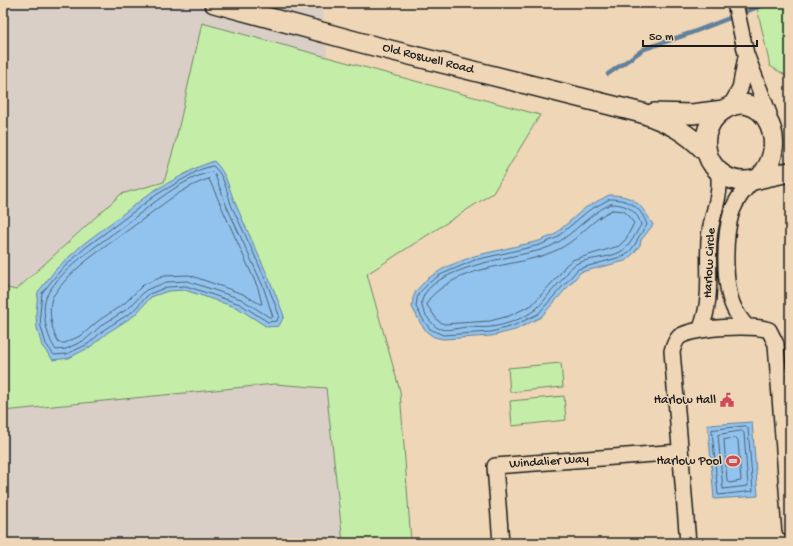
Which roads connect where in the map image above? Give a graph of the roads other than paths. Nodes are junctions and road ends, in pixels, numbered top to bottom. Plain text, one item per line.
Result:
1 (214, 3) edge
2 (735, 3) edge
3 (746, 54) junction
4 (727, 108) junction
5 (642, 113) junction
6 (769, 114) junction
7 (785, 139) edge
8 (706, 152) junction
9 (718, 171) junction
10 (790, 172) edge
11 (758, 178) junction
12 (746, 326) junction
13 (700, 330) junction
14 (787, 447) edge
15 (680, 452) junction
16 (790, 529) edge
17 (501, 543) edge
18 (688, 543) edge

1 - 5 street, Old Roswell Road
2 - 3 street
3 - 4 street
3 - 6 street
4 - 5 street, Old Roswell Road
4 - 6 street, Old Roswell Road
4 - 8 street
5 - 8 street, Old Roswell Road
6 - 7 street
7 - 11 street
8 - 9 street, Old Roswell Road
9 - 11 street, Old Roswell Road
9 - 13 street, Harlow Circle
10 - 11 street, Old Roswell Road
11 - 12 street, Harlow Circle
12 - 13 street
12 - 14 street
13 - 15 street
14 - 16 street
15 - 17 street, Windalier Way
15 - 18 street

